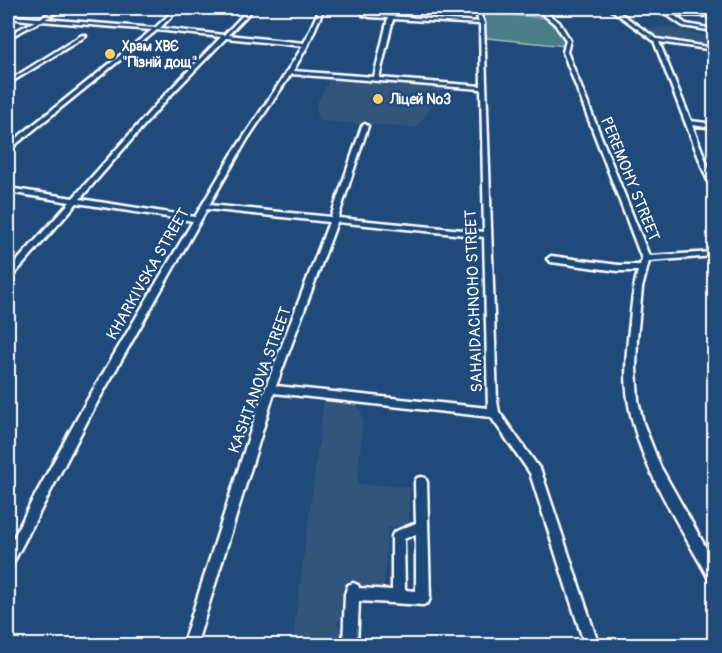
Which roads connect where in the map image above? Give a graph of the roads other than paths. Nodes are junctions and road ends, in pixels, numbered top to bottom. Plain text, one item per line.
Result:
1 (62, 8) edge
2 (178, 8) edge
3 (252, 8) edge
4 (322, 8) edge
5 (366, 8) edge
6 (476, 8) edge
7 (537, 8) edge
8 (611, 8) edge
9 (419, 9) dead end
10 (714, 15) edge
11 (8, 17) edge
12 (391, 17) junction
13 (419, 19) junction
14 (39, 20) junction
15 (482, 23) junction
16 (156, 29) junction
17 (714, 30) edge
18 (84, 36) dead end
19 (8, 37) edge
20 (225, 38) junction
21 (656, 40) junction
22 (306, 45) junction
23 (714, 50) edge
24 (289, 72) junction
25 (376, 80) junction
26 (8, 82) edge
27 (483, 88) junction
28 (688, 123) junction
29 (365, 126) dead end
30 (714, 126) edge
31 (8, 148) edge
32 (714, 189) edge
33 (8, 190) edge
34 (75, 201) junction
35 (205, 207) junction
36 (197, 219) junction
37 (333, 222) junction
38 (487, 235) junction
39 (714, 254) edge
40 (550, 259) dead end
41 (644, 264) junction
42 (8, 276) edge
43 (271, 389) junction
44 (494, 413) junction
45 (421, 482) dead end
46 (422, 526) junction
47 (8, 561) edge
48 (714, 574) edge
49 (398, 596) junction
50 (189, 645) edge
51 (350, 645) edge
52 (592, 645) edge

1 - 14 street
2 - 16 street
3 - 20 street
4 - 22 street, KHARKIVSKA STREET
5 - 12 street
6 - 15 street, SAHAIDACHNOHO STREET
7 - 41 street, PEREMOHY STREET
8 - 21 street
9 - 13 street
10 - 17 street
11 - 14 street
12 - 13 street
12 - 25 street
13 - 15 street
14 - 16 street
14 - 19 street
15 - 27 street, SAHAIDACHNOHO STREET
16 - 20 street
16 - 31 street
18 - 26 street
20 - 22 street
20 - 34 street
21 - 23 street
21 - 28 street
22 - 24 street, KHARKIVSKA STREET
24 - 25 street
24 - 35 street, KHARKIVSKA STREET
25 - 27 street
27 - 38 street, SAHAIDACHNOHO STREET
28 - 30 street
28 - 32 street
29 - 37 street, KASHTANOVA STREET
33 - 34 street
34 - 36 street
34 - 42 street
35 - 36 street, KHARKIVSKA STREET
35 - 37 street
36 - 47 street, KHARKIVSKA STREET
37 - 38 street
37 - 43 street, KASHTANOVA STREET
38 - 44 street, SAHAIDACHNOHO STREET
39 - 41 street
40 - 41 street
41 - 48 street, PEREMOHY STREET
43 - 44 street
43 - 50 street, KASHTANOVA STREET
44 - 52 street, SAHAIDACHNOHO STREET
45 - 46 street
46 - 49 street
46 - 49 street
49 - 51 street

